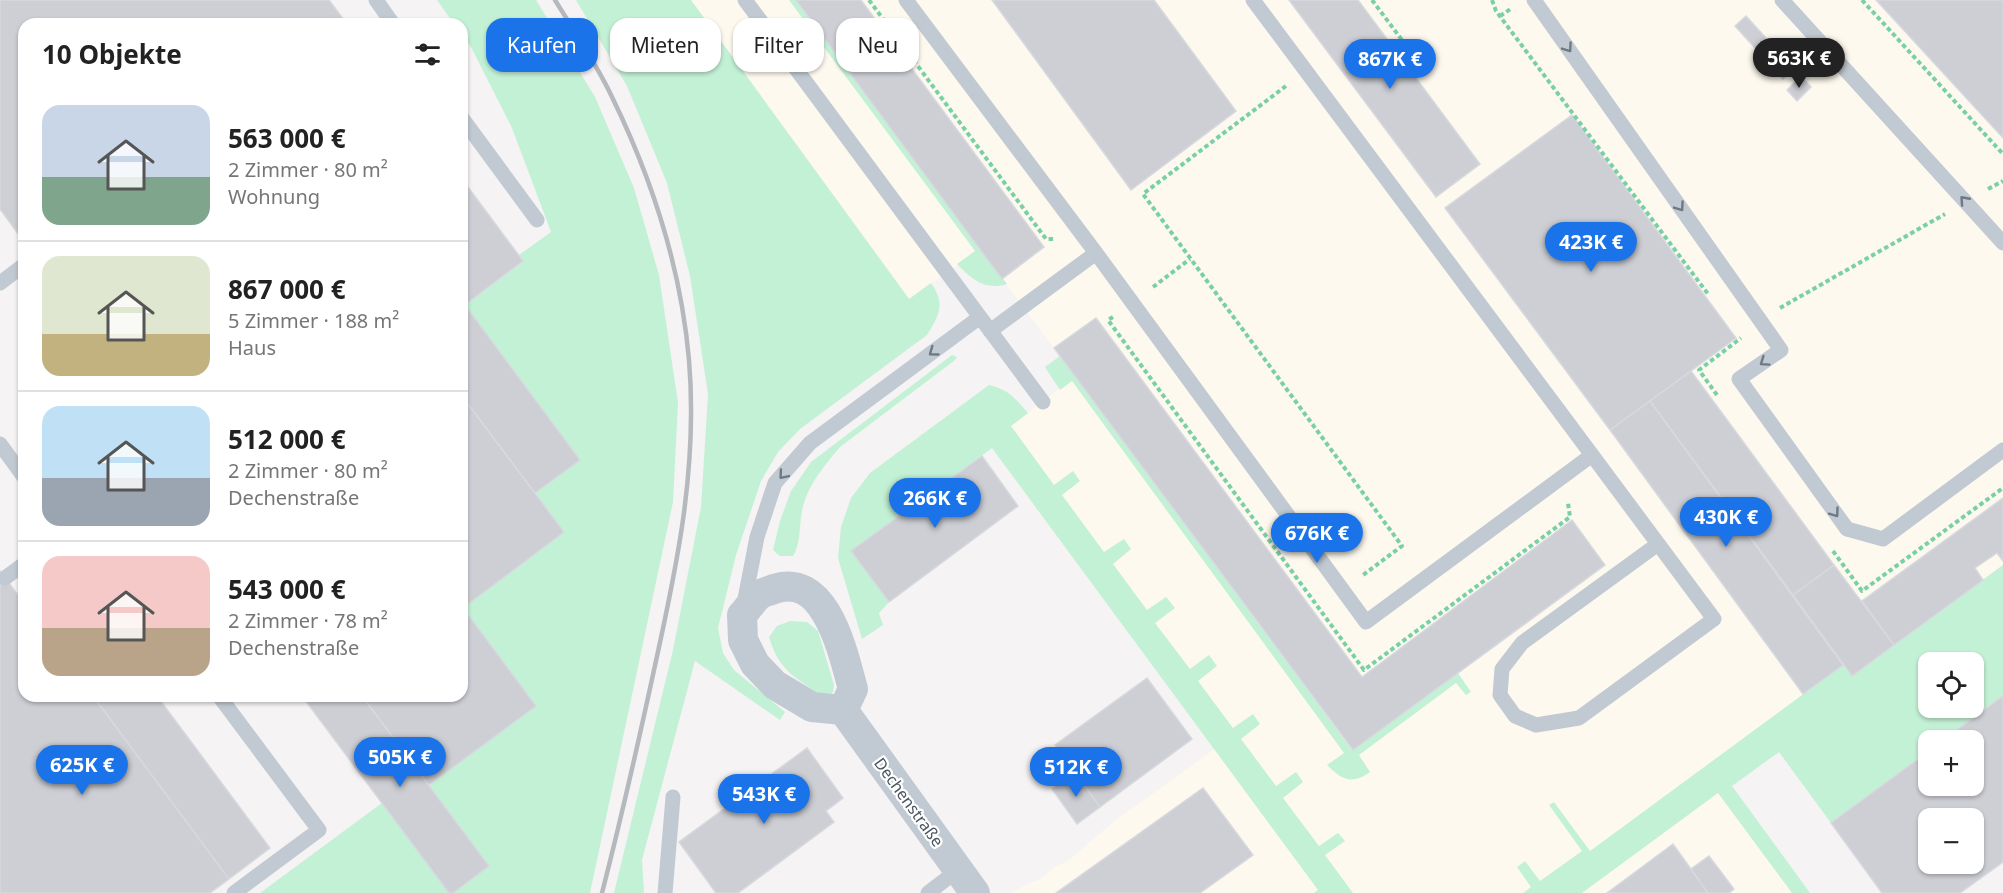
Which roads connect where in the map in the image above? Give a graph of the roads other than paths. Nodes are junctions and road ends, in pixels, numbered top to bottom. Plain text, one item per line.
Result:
1 (376, 0) edge
2 (745, 0) edge
3 (906, 0) edge
4 (1254, 0) edge
5 (1534, 0) edge
6 (1782, 0) edge
7 (389, 18) edge
8 (468, 126) edge
9 (537, 220) dead end
10 (2003, 243) edge
11 (1096, 253) junction
12 (18, 270) edge
13 (0, 283) edge
14 (980, 317) junction
15 (990, 331) junction
16 (1043, 402) dead end
17 (0, 444) edge
18 (2003, 450) edge
19 (1592, 454) junction
20 (18, 469) edge
21 (1658, 544) junction
22 (18, 568) edge
23 (5, 578) dead end
24 (742, 615) junction
25 (223, 702) edge
26 (843, 710) junction
27 (673, 796) dead end
28 (966, 881) edge
29 (234, 893) edge
30 (665, 893) edge
31 (928, 893) edge

1 - 7 lane
2 - 14 lane
3 - 11 lane
4 - 19 lane
5 -> 18 lane
10 -> 6 lane
8 - 9 lane
11 - 15 lane
11 - 19 lane
12 - 13 lane
14 - 15 lane
14 -> 24 lane
15 - 16 lane
17 - 20 lane
19 - 21 lane
21 - 21 lane
22 - 23 lane
24 - 26 street
24 - 26 street
25 - 29 lane
26 - 28 street, Dechenstraße
27 - 30 lane
28 - 31 lane

